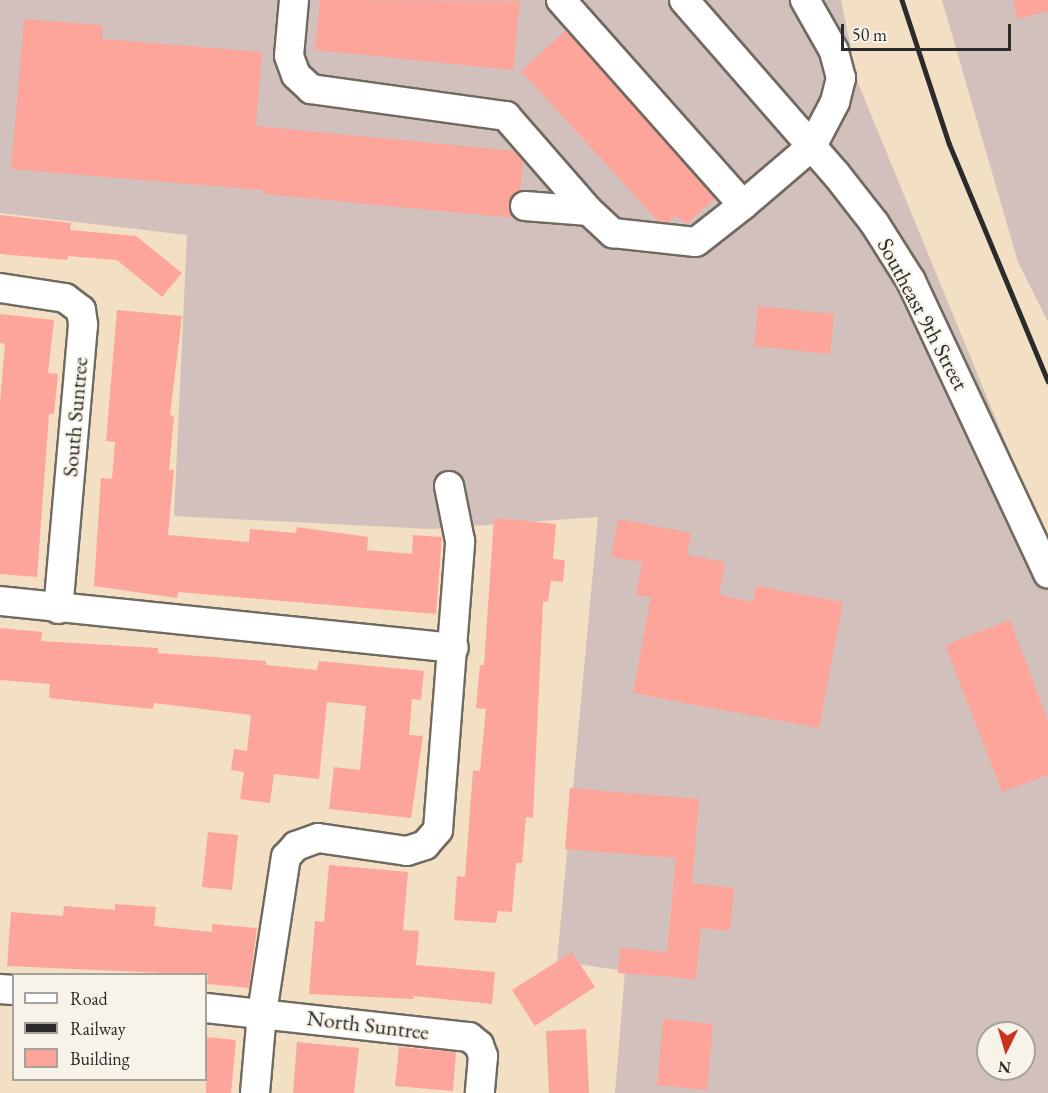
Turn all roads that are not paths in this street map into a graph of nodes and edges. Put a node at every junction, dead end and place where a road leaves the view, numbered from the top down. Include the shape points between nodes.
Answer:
1 (294, 0) edge
2 (561, 0) edge
3 (684, 0) edge
4 (806, 0) edge
5 (812, 146) junction
6 (743, 205) junction
7 (525, 206) dead end
8 (589, 211) junction
9 (0, 288) edge
10 (449, 486) dead end
11 (1048, 573) edge
12 (0, 601) edge
13 (58, 609) junction
14 (454, 648) junction
15 (207, 1008) edge
16 (262, 1013) junction
17 (255, 1093) edge
18 (480, 1093) edge

1 - 8 street via 289,56 296,75 311,89 506,116
2 - 6 street
3 - 5 street, Southeast 9th Street
4 - 5 street via 834,51 840,78 835,102
5 - 6 street
5 - 11 street, Southeast 9th Street via 875,224 911,281
6 - 8 street via 696,242 613,233
7 - 8 street
9 - 13 street, South Suntree via 65,298 81,310 83,325
10 - 14 street via 460,541
12 - 13 street
13 - 14 street
14 - 16 street via 438,830 425,845 407,851 318,838 296,846 286,857
15 - 16 street, North Suntree
16 - 17 street
16 - 18 street, North Suntree via 469,1037 479,1045 483,1056

